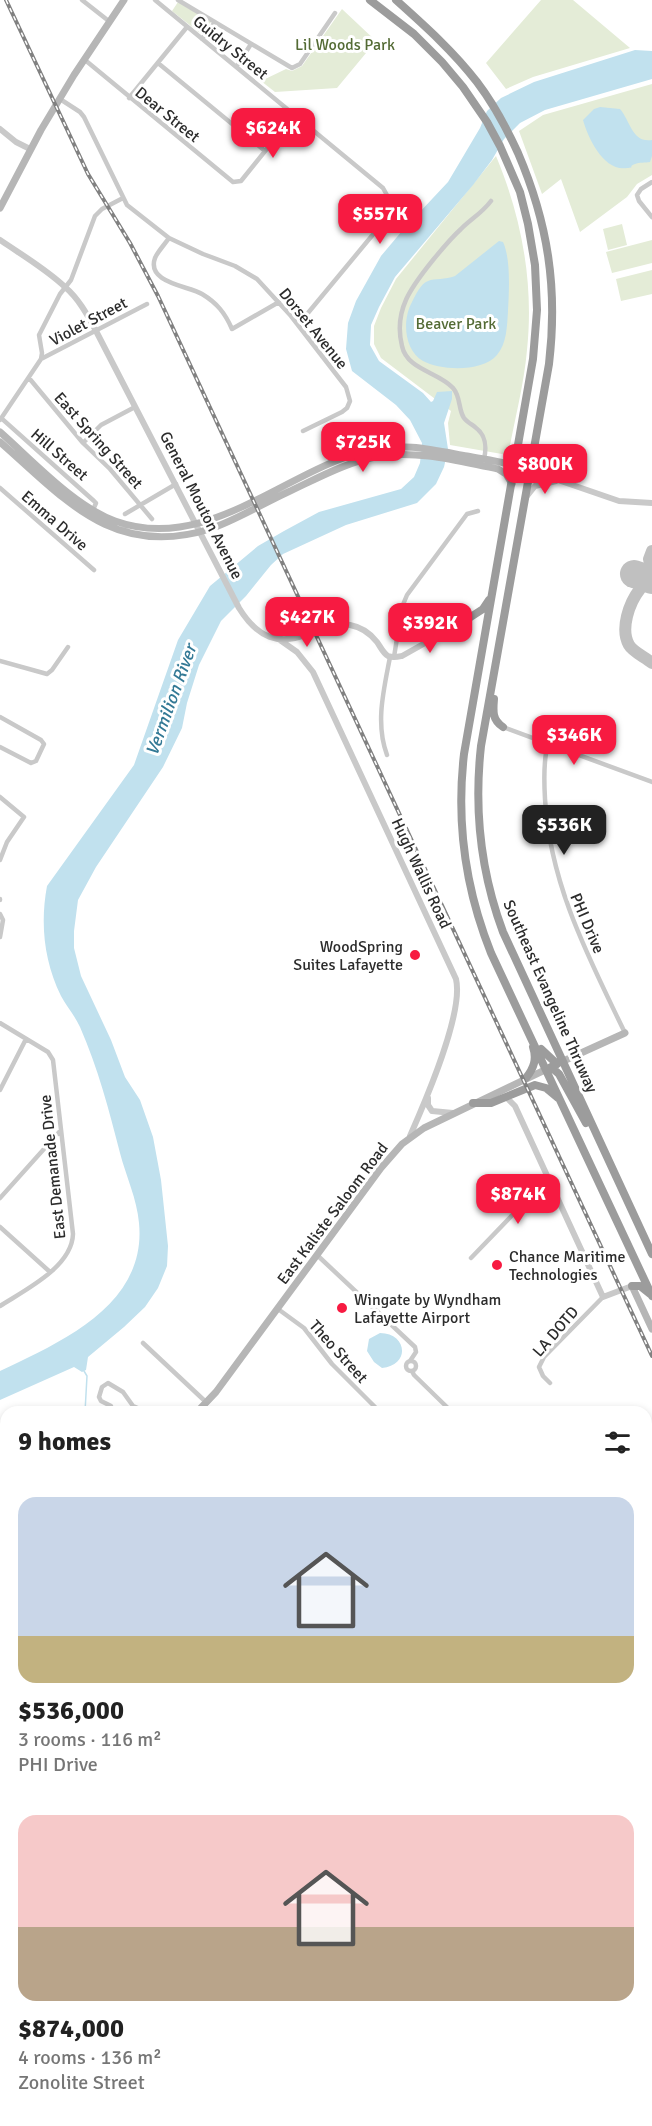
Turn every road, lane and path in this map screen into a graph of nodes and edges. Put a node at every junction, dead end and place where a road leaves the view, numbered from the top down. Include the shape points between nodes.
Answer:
1 (82, 0) edge
2 (124, 0) edge
3 (155, 0) edge
4 (178, 0) edge
5 (370, 0) edge
6 (396, 0) edge
7 (169, 12) junction
8 (335, 13) dead end
9 (110, 22) junction
10 (215, 22) junction
11 (187, 27) junction
12 (202, 39) junction
13 (251, 44) junction
14 (85, 60) junction
15 (158, 63) junction
16 (237, 66) junction
17 (129, 98) junction
18 (60, 99) junction
19 (294, 115) junction
20 (0, 129) edge
21 (30, 148) junction
22 (265, 151) junction
23 (652, 182) edge
24 (123, 198) junction
25 (491, 201) dead end
26 (0, 208) edge
27 (652, 217) edge
28 (169, 238) junction
29 (0, 240) edge
30 (66, 287) junction
31 (279, 302) junction
32 (147, 304) dead end
33 (298, 325) junction
34 (95, 330) junction
35 (41, 360) junction
36 (29, 378) junction
37 (135, 407) junction
38 (1, 419) edge
39 (303, 431) dead end
40 (0, 432) edge
41 (0, 442) edge
42 (83, 443) junction
43 (463, 459) junction
44 (484, 459) junction
45 (515, 465) junction
46 (530, 470) junction
47 (558, 480) junction
48 (176, 484) junction
49 (512, 485) junction
50 (0, 488) edge
51 (524, 499) junction
52 (652, 503) edge
53 (140, 504) junction
54 (478, 512) dead end
55 (91, 514) junction
56 (125, 514) dead end
57 (152, 519) dead end
58 (198, 528) junction
59 (94, 570) dead end
60 (494, 582) junction
61 (466, 620) junction
62 (486, 631) junction
63 (300, 637) junction
64 (279, 639) junction
65 (68, 647) dead end
66 (297, 652) junction
67 (392, 657) junction
68 (0, 661) edge
69 (494, 671) junction
70 (474, 701) junction
71 (488, 707) junction
72 (0, 717) edge
73 (484, 724) junction
74 (503, 727) junction
75 (548, 744) junction
76 (0, 747) edge
77 (387, 755) dead end
78 (652, 782) edge
79 (0, 797) edge
80 (0, 860) edge
81 (0, 914) edge
82 (0, 937) edge
83 (522, 1018) junction
84 (0, 1023) edge
85 (626, 1033) joint
86 (26, 1039) junction
87 (554, 1065) junction
88 (526, 1078) junction
89 (0, 1090) edge
90 (516, 1093) junction
91 (428, 1097) junction
92 (506, 1097) junction
93 (562, 1100) junction
94 (473, 1103) junction
95 (515, 1106) junction
96 (453, 1113) junction
97 (61, 1130) junction
98 (410, 1136) junction
99 (604, 1152) junction
100 (548, 1178) junction
101 (0, 1198) edge
102 (0, 1227) edge
103 (652, 1254) edge
104 (317, 1255) junction
105 (471, 1258) dead end
106 (50, 1272) junction
107 (648, 1278) edge
108 (632, 1286) junction
109 (652, 1296) edge
110 (603, 1297) junction
111 (0, 1306) edge
112 (278, 1309) junction
113 (652, 1329) edge
114 (143, 1343) dead end
115 (550, 1383) dead end
116 (207, 1403) junction
117 (111, 1406) edge
118 (133, 1406) edge
119 (204, 1406) edge
120 (374, 1406) edge
121 (446, 1406) edge

1 - 9 street
2 - 9 main road
3 - 7 street, Guidry Street
4 - 7 street
4 - 10 street
5 - 45 highway via 425,44 463,87 494,134 520,192 535,265 537,310
6 - 46 highway, Southeast Evangeline Thruway via 478,84 510,135 542,217 553,300 549,364
7 - 11 street, Guidry Street
8 - 13 street via 300,64 292,68
9 - 14 main road
10 - 12 street
10 - 13 street
11 - 12 street, Guidry Street
11 - 15 street
12 - 16 street, Guidry Street
13 - 16 street
14 - 17 street, Dear Street
14 - 18 main road
15 - 17 street
15 - 22 street
16 - 19 street, Guidry Street
17 - 22 street, Dear Street via 233,182 237,183
18 - 21 main road
18 - 24 street, Dorset Avenue via 84,117
19 - 22 street
19 - 33 street, Guidry Street via 383,188 388,197 380,226
20 - 21 street
21 - 26 main road
23 - 27 street via 637,195
24 - 28 street, Dorset Avenue
24 - 30 street via 95,216
25 - 44 street via 413,284 403,304 401,322 405,355 418,367 445,380 456,392 462,415 482,433
28 - 31 street, Dorset Avenue via 243,270
28 - 31 street via 155,259 160,276 213,301 232,329
29 - 30 street, General Mouton Avenue
30 - 34 street, General Mouton Avenue
30 - 35 street via 39,335
31 - 33 street, Dorset Avenue
32 - 34 street, Violet Street
33 - 39 street, Dorset Avenue via 350,397 345,410
34 - 35 street, Violet Street
34 - 37 street, General Mouton Avenue
35 - 36 street
36 - 38 street
36 - 42 street, East Spring Street
37 - 42 street via 101,425
37 - 48 street, General Mouton Avenue
38 - 55 street, Hill Street via 96,503
40 - 55 main road
41 - 55 main road via 74,507
42 - 53 street, East Spring Street
43 - 44 main road
43 - 49 main road via 502,471
43 - 58 main road via 420,447 368,450
44 - 45 main road
45 - 46 main road
45 - 49 highway
46 - 47 street
46 - 51 highway, Southeast Evangeline Thruway
47 - 51 street via 536,486
47 - 52 street via 619,501
48 - 53 street
48 - 58 street, General Mouton Avenue
49 - 60 highway
50 - 59 street, Emma Drive
51 - 69 highway, Southeast Evangeline Thruway
53 - 56 street
53 - 57 street, East Spring Street
54 - 67 street via 467,514 407,595
55 - 58 main road via 141,527
58 - 64 street, General Mouton Avenue via 239,608 254,628
60 - 61 highway via 486,605
60 - 62 highway
61 - 62 highway via 478,618 484,622
61 - 67 street via 409,652
62 - 70 highway
63 - 64 street
63 - 66 street
63 - 67 street via 331,625 351,625 371,636
64 - 66 street, Hugh Wallis Road
65 - 68 street via 47,674
66 - 91 street, Hugh Wallis Road via 313,672 456,980 456,1008
67 - 77 street via 381,716
69 - 71 highway, Southeast Evangeline Thruway
69 - 74 highway via 494,715
70 - 71 highway via 481,711
70 - 73 highway via 474,719
70 - 83 highway via 461,783 465,864 480,926
71 - 73 highway, Southeast Evangeline Thruway
72 - 76 street via 44,744 31,764
73 - 74 highway
73 - 87 highway, Southeast Evangeline Thruway via 477,794 485,870 494,907
74 - 75 street
75 - 78 street
75 - 85 street, PHI Drive via 545,795 555,867 576,930
79 - 80 street via 24,817 6,842
81 - 82 street
83 - 87 highway via 533,1040
83 - 88 highway via 535,1052 533,1070
84 - 86 street, East Demanade Drive
85 - 87 main road, East Kaliste Saloom Road
86 - 89 street
86 - 97 street, East Demanade Drive via 48,1052 53,1060
87 - 88 main road, East Kaliste Saloom Road
87 - 93 highway
87 - 99 highway, Southeast Evangeline Thruway
87 - 99 highway
88 - 94 main road, East Kaliste Saloom Road
90 - 92 highway
90 - 93 highway via 540,1085
90 - 95 street
91 - 96 street via 432,1111
91 - 98 street, Hugh Wallis Road
92 - 94 highway
92 - 95 street
93 - 107 highway
94 - 96 main road, East Kaliste Saloom Road
95 - 100 street
96 - 98 main road, East Kaliste Saloom Road
97 - 101 street
97 - 106 street, East Demanade Drive via 73,1243
98 - 104 main road, East Kaliste Saloom Road via 393,1152
99 - 103 highway, Southeast Evangeline Thruway
100 - 105 street
100 - 110 street
102 - 106 street
104 - 112 main road, East Kaliste Saloom Road
104 - 121 street via 415,1347 410,1361 415,1364 414,1375
106 - 111 street, East Demanade Drive
107 - 108 highway
107 - 109 highway
108 - 109 highway via 640,1286
108 - 110 street
108 - 113 main road
110 - 115 street, LA DOTD via 544,1358 539,1367
112 - 116 main road, East Kaliste Saloom Road
112 - 120 street, Theo Street via 304,1328 332,1364
114 - 116 street
116 - 119 main road, East Kaliste Saloom Road
117 - 118 street via 99,1397 108,1383 123,1392

